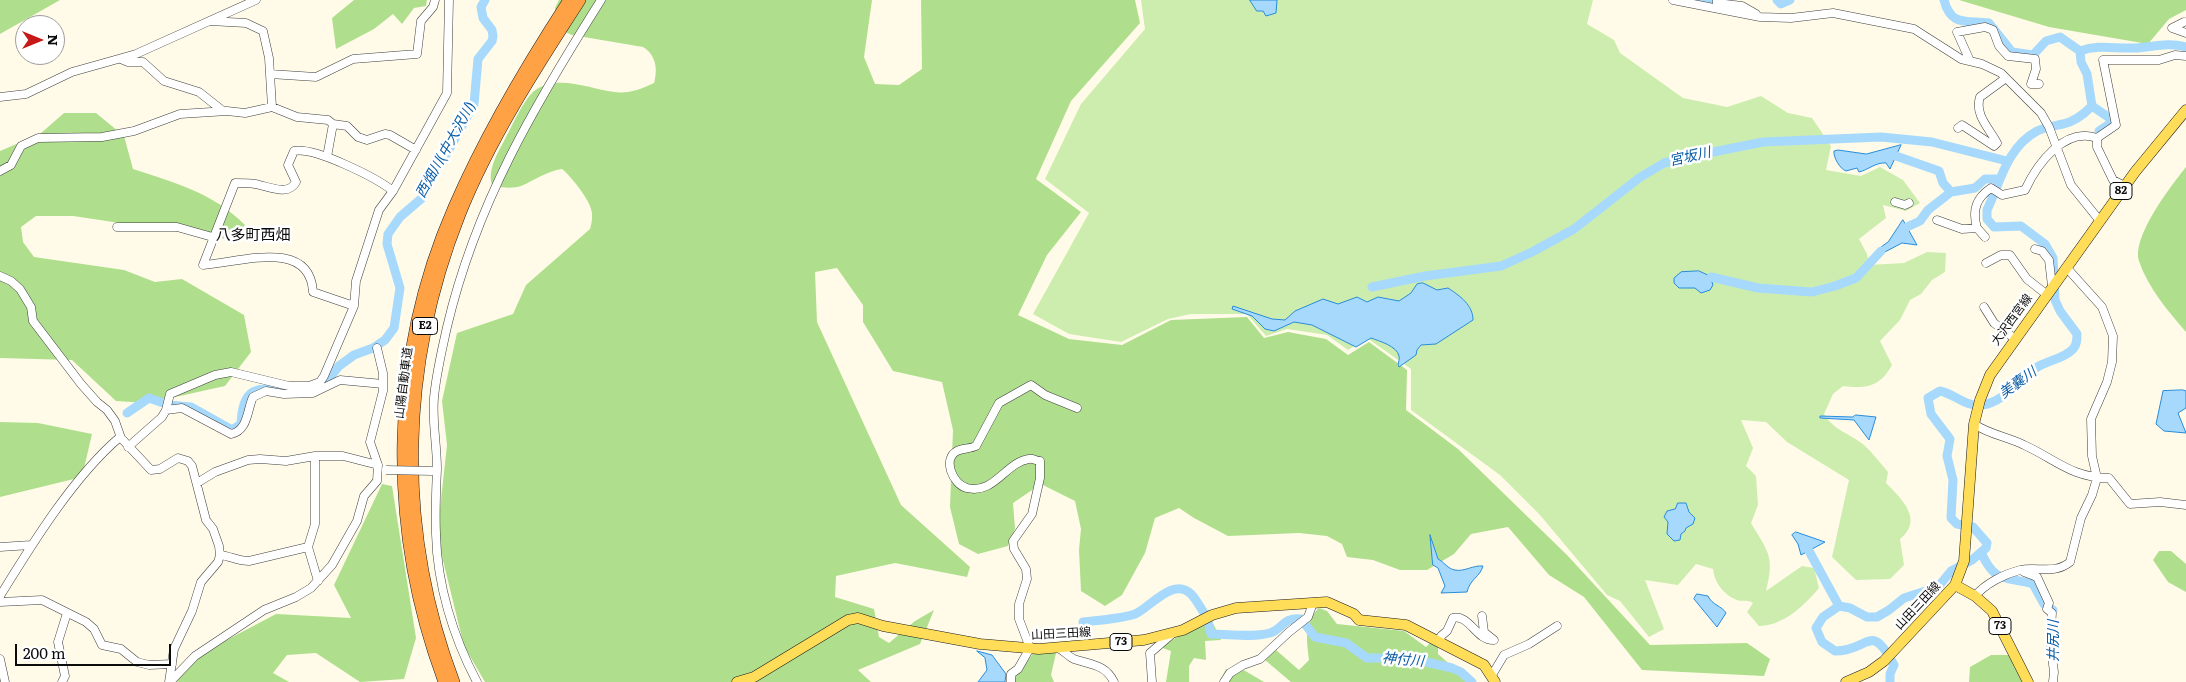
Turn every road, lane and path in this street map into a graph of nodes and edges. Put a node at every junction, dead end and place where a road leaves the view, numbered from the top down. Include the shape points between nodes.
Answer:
1 (256, 0) edge
2 (435, 0) edge
3 (449, 0) edge
4 (569, 0) edge
5 (580, 0) edge
6 (600, 0) edge
7 (1673, 0) edge
8 (1717, 0) edge
9 (1760, 16) junction
10 (210, 21) junction
11 (2184, 22) dead end
12 (2186, 33) edge
13 (2186, 56) edge
14 (121, 59) junction
15 (1970, 61) junction
16 (270, 74) junction
17 (2006, 78) junction
18 (2039, 84) dead end
19 (0, 97) edge
20 (272, 107) junction
21 (2186, 110) edge
22 (223, 111) junction
23 (333, 124) junction
24 (1958, 128) dead end
25 (2097, 138) junction
26 (2057, 146) junction
27 (416, 150) junction
28 (327, 157) junction
29 (0, 171) edge
30 (2125, 186) junction
31 (393, 190) junction
32 (1896, 202) dead end
33 (1909, 203) dead end
34 (1937, 220) dead end
35 (2100, 221) junction
36 (117, 227) dead end
37 (1978, 228) junction
38 (1985, 237) dead end
39 (216, 238) junction
40 (2035, 248) dead end
41 (1986, 263) dead end
42 (2063, 271) junction
43 (0, 276) edge
44 (2049, 290) junction
45 (354, 306) junction
46 (1984, 307) dead end
47 (2014, 338) junction
48 (377, 348) dead end
49 (383, 384) junction
50 (1077, 408) dead end
51 (166, 410) junction
52 (1974, 424) junction
53 (123, 441) junction
54 (315, 456) junction
55 (380, 469) junction
56 (434, 471) junction
57 (2097, 478) junction
58 (197, 483) junction
59 (2186, 505) edge
60 (31, 545) junction
61 (0, 547) edge
62 (308, 547) junction
63 (220, 555) junction
64 (2020, 570) junction
65 (318, 581) junction
66 (1955, 585) junction
67 (0, 596) edge
68 (1975, 596) junction
69 (0, 602) edge
70 (1313, 603) junction
71 (67, 613) junction
72 (1482, 616) dead end
73 (1557, 626) dead end
74 (1174, 632) junction
75 (1440, 641) junction
76 (1030, 648) junction
77 (1058, 648) junction
78 (0, 659) edge
79 (172, 664) junction
80 (1493, 678) edge
81 (5, 682) edge
82 (62, 682) edge
83 (170, 682) edge
84 (444, 682) edge
85 (454, 682) edge
86 (477, 682) edge
87 (737, 682) edge
88 (1011, 682) edge
89 (1114, 682) edge
90 (1152, 682) edge
91 (1224, 682) edge
92 (1846, 682) edge
93 (2028, 682) edge
94 (2052, 682) edge

1 - 10 street
2 - 16 street via 421,21 417,54 353,59 316,78
3 - 27 street via 447,93
4 - 84 highway, 山陽自動車道 / E2 via 520,79 469,173 438,249 415,332 403,431 404,502 419,599
5 - 85 highway, 山陽自動車道 / E2 via 496,140 461,212 433,292 425,326 414,393 413,502 428,597
6 - 56 street via 521,132 465,258 436,385
7 - 9 street
8 - 9 street via 1718,3 1742,6
9 - 15 street via 1849,15 1919,31 1953,54
10 - 14 street
10 - 16 street via 246,23 263,31
11 - 12 street via 2172,28
13 - 25 street via 2175,55 2159,60 2103,60 2116,125
14 - 19 street via 72,72 26,94
14 - 22 street via 143,62 164,81 199,92
15 - 17 street
15 - 18 street via 1957,32 1984,27 1993,30 1999,46 2008,56 2035,60 2031,84
16 - 20 street
17 - 24 street via 1978,102 1978,111 1997,143 1994,146 1962,124
17 - 26 street via 2041,113
20 - 22 street via 245,113
20 - 23 street via 297,117 328,120
21 - 30 main road, 大沢西宮線 / 82
22 - 29 street via 180,114 134,131 102,137 38,138 21,146 11,165
23 - 27 street via 351,127 358,136 367,140 390,135
23 - 28 street
25 - 26 street via 2087,134 2076,136
25 - 30 street via 2097,147 2113,180
26 - 35 street via 2071,185
26 - 37 street via 2025,190 2002,195 1991,188 1986,191 1973,214
27 - 31 street
28 - 31 street
28 - 39 street via 307,150 294,151 288,165 296,182 289,189 236,183
30 - 35 main road, 大沢西宮線 / 82
31 - 45 street via 378,210 371,229 356,281
32 - 33 street
34 - 37 street via 1962,229
35 - 42 main road, 大沢西宮線 / 82
36 - 39 street via 177,227
37 - 38 street
39 - 45 street via 203,265 279,256 293,259 308,272 313,292
40 - 44 street via 2042,250 2048,260
41 - 44 street via 2001,255 2010,255 2027,280
42 - 44 main road, 大沢西宮線 / 82
42 - 57 street via 2102,307 2113,336 2111,368 2091,419 2092,456
43 - 53 street via 20,289 31,307 33,321 86,390 107,410
44 - 47 main road, 大沢西宮線 / 82
45 - 51 street via 324,376 315,384 289,386 231,372 215,375 170,394
46 - 47 street via 1994,323
47 - 52 main road, 大沢西宮線 / 82 via 1990,375
48 - 49 street
49 - 51 street via 340,380 313,393 266,391 253,397 243,428 231,434 182,408
49 - 55 street via 370,442
50 - 76 street via 1031,385 999,403 976,446 958,451 951,460 954,479 967,488 990,484 1030,458 1040,461 1032,514 1013,541 1026,569 1027,579 1019,604 1020,619
51 - 53 street via 162,417
52 - 57 street via 2024,445 2082,476
52 - 66 main road, 大沢西宮線 / 82 via 1963,566
53 - 58 street via 151,470 160,469 174,459 188,461
53 - 60 street via 99,454
54 - 55 street via 343,456
54 - 58 street via 286,461 248,460 215,472
54 - 62 street via 315,524
55 - 56 street, bridge
55 - 65 street via 377,481 364,496 357,521 332,565
56 - 86 street via 441,580 458,638
57 - 59 street via 2109,478 2130,504 2160,502
57 - 64 street via 2081,518 2070,562 2055,570
58 - 63 street via 206,520 213,529
60 - 61 street
60 - 67 street
62 - 63 street via 248,561
62 - 65 street
63 - 79 street via 218,562 200,582 192,611 174,649
64 - 68 street via 1996,580
64 - 94 street via 2037,577 2049,603 2047,609 2052,613
65 - 83 street via 296,597 264,610 195,656
66 - 68 main road, 山田三田線 / 73
66 - 92 main road, 山田三田線 via 1884,661
68 - 93 main road, 山田三田線 / 73 via 1992,611
69 - 71 street via 35,599
70 - 74 main road, 山田三田線 / 73 via 1236,608
70 - 75 main road, 山田三田線 / 73 via 1334,603 1359,620 1398,622
70 - 91 street via 1308,617 1260,659 1230,673
71 - 79 street via 94,629 102,645 121,649 136,662
71 - 82 street via 58,642 65,676
72 - 75 street via 1484,632 1494,640 1483,637 1458,617 1453,618
73 - 80 street via 1504,655
74 - 77 main road, 山田三田線 / 73 via 1144,640
74 - 90 street via 1150,653
75 - 80 main road, 山田三田線 / 73 via 1484,665
76 - 77 main road, 山田三田線 / 73
76 - 87 main road, 山田三田線 / 73 via 980,644 883,626 858,618 836,625 754,677
76 - 88 street via 1011,674
77 - 89 street via 1074,659 1099,665
78 - 81 street
79 - 83 street

